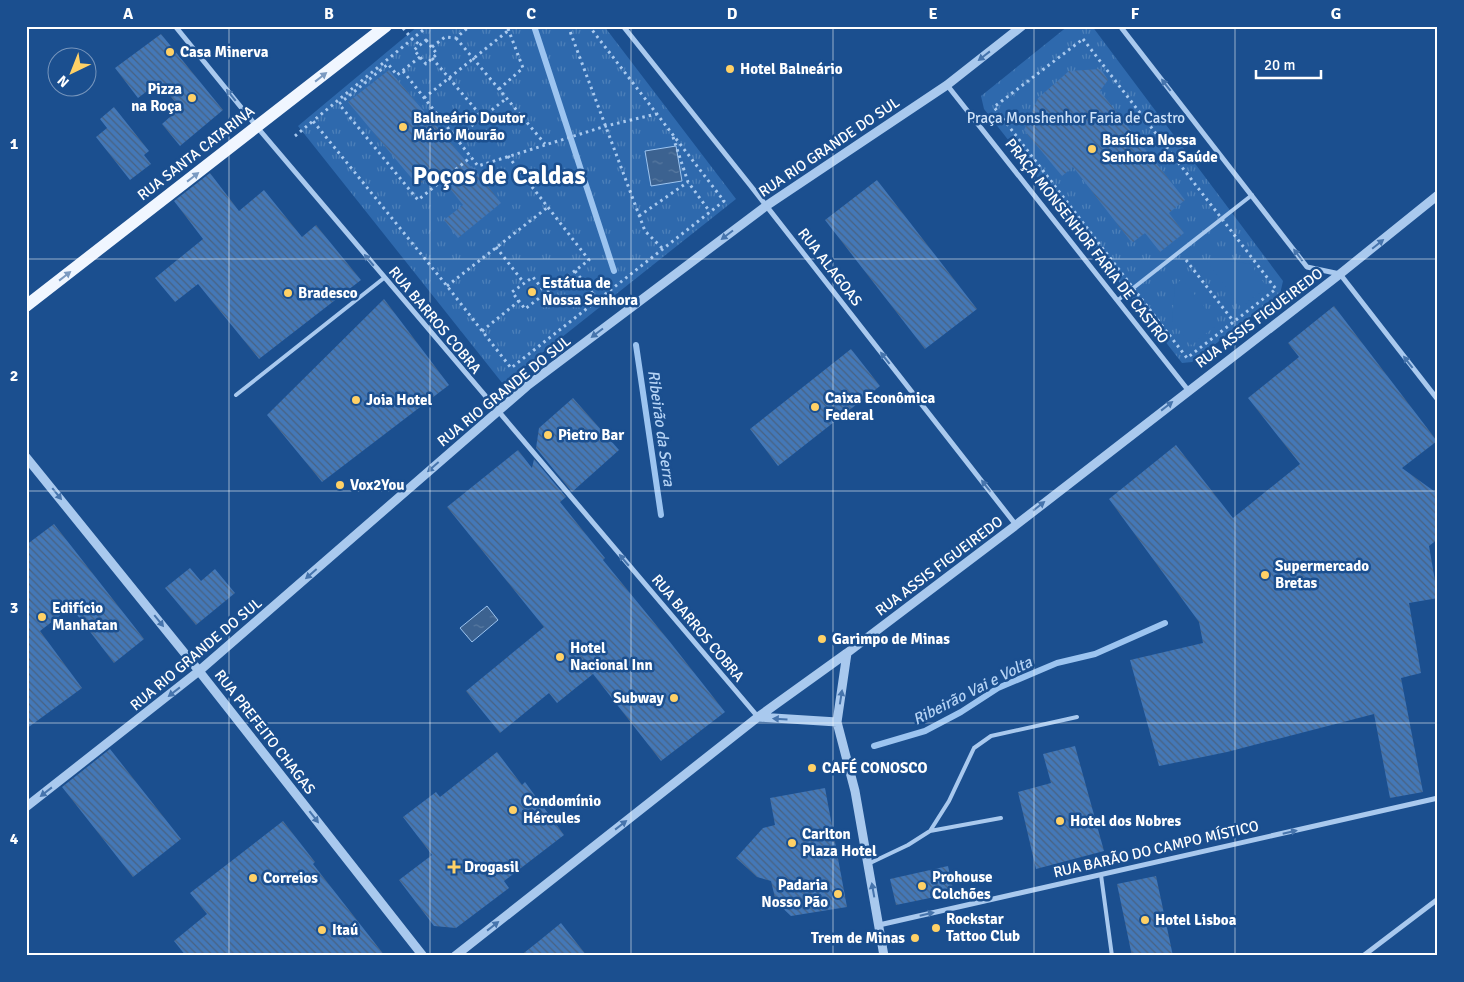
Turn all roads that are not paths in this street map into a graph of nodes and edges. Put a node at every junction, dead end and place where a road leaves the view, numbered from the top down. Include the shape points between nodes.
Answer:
1 (175, 26) edge
2 (386, 26) edge
3 (623, 26) edge
4 (1022, 26) edge
5 (1120, 26) edge
6 (947, 85) junction
7 (256, 127) junction
8 (1252, 195) junction
9 (1438, 196) edge
10 (766, 206) junction
11 (1340, 274) junction
12 (384, 278) junction
13 (1118, 300) junction
14 (26, 306) edge
15 (1188, 390) junction
16 (236, 394) dead end
17 (1438, 400) edge
18 (497, 412) junction
19 (26, 456) edge
20 (1016, 525) junction
21 (847, 653) junction
22 (200, 671) junction
23 (1077, 717) dead end
24 (758, 718) junction
25 (837, 722) junction
26 (1438, 798) edge
27 (26, 807) edge
28 (1001, 818) dead end
29 (930, 831) junction
30 (868, 864) junction
31 (1101, 875) junction
32 (1438, 899) edge
33 (879, 925) junction
34 (423, 956) edge
35 (455, 956) edge
36 (884, 956) edge
37 (1112, 956) edge
38 (1363, 956) edge

7 -> 1 street, RUA BARROS COBRA
7 -> 2 main road, RUA SANTA CATARINA
3 - 10 street, RUA ALAGOAS
4 -> 6 street, RUA RIO GRANDE DO SUL
8 -> 5 street
6 - 10 street, RUA RIO GRANDE DO SUL
6 - 13 street, PRAÇA MONSENHOR FARIA DE CASTRO
12 -> 7 street, RUA BARROS COBRA
14 -> 7 main road, RUA SANTA CATARINA
11 -> 8 street via 1307,267
8 - 13 lane
11 -> 9 street, RUA ASSIS FIGUEIREDO
10 -> 18 street, RUA RIO GRANDE DO SUL
20 -> 10 street, RUA ALAGOAS
11 - 15 street, RUA ASSIS FIGUEIREDO
17 -> 11 street
12 - 16 lane
12 - 18 street, RUA BARROS COBRA
13 - 15 street, PRAÇA MONSENHOR FARIA DE CASTRO
20 -> 15 street, RUA ASSIS FIGUEIREDO
18 -> 22 street, RUA RIO GRANDE DO SUL
24 -> 18 street, RUA BARROS COBRA
19 -> 22 street, RUA PREFEITO CHAGAS
20 - 21 street, RUA ASSIS FIGUEIREDO
21 - 24 street, RUA ASSIS FIGUEIREDO
25 -> 21 street
22 -> 27 street, RUA RIO GRANDE DO SUL
22 -> 34 street, RUA PREFEITO CHAGAS
23 - 29 lane via 991,736 974,748 949,801
25 -> 24 street
35 -> 24 street, RUA ASSIS FIGUEIREDO
25 - 30 street via 855,791
31 -> 26 street, RUA BARÃO DO CAMPO MÍSTICO
28 - 29 lane
29 - 30 lane
33 -> 30 street
33 -> 31 street, RUA BARÃO DO CAMPO MÍSTICO
31 - 37 lane
32 - 38 street
33 - 36 street

